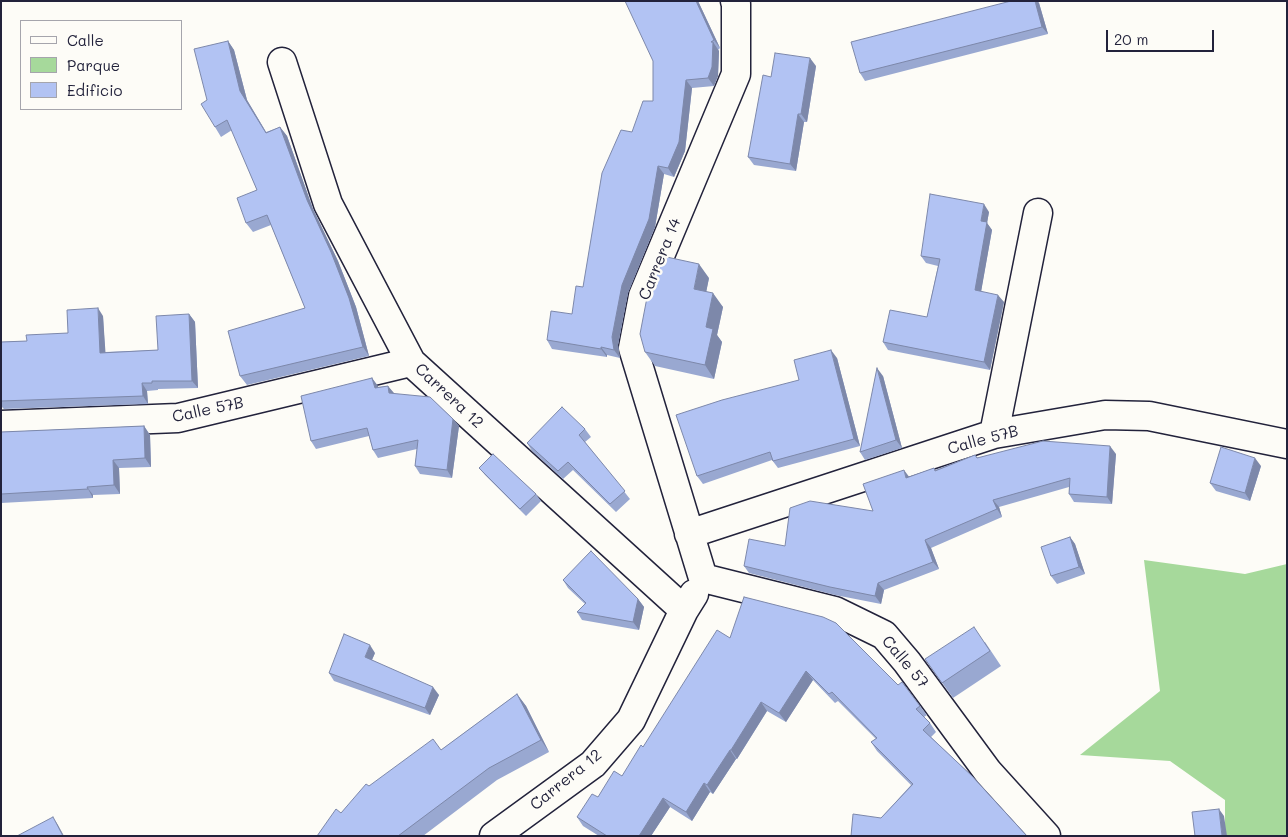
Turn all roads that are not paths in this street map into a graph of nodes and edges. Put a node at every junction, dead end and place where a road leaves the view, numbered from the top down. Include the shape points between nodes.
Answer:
1 (735, 1) edge
2 (282, 62) dead end
3 (1038, 213) dead end
4 (411, 362) junction
5 (1, 425) edge
6 (994, 434) junction
7 (1287, 444) edge
8 (689, 534) junction
9 (704, 578) junction
10 (684, 610) junction
11 (494, 836) edge
12 (1046, 836) edge

1 - 8 street, Carrera 14 via 736,74 643,296 633,348
2 - 4 street, Carrera 12 via 328,204
3 - 6 street
4 - 5 street, Calle 57B via 178,418
4 - 10 street, Carrera 12
6 - 7 street, Calle 57B via 1105,415 1149,416
6 - 8 street, Calle 57B
8 - 9 street, Carrera 14
9 - 10 street, Carrera 12
9 - 12 street, Calle 57 via 834,611 884,635 988,772
10 - 11 street, Carrera 12 via 631,720 593,764

